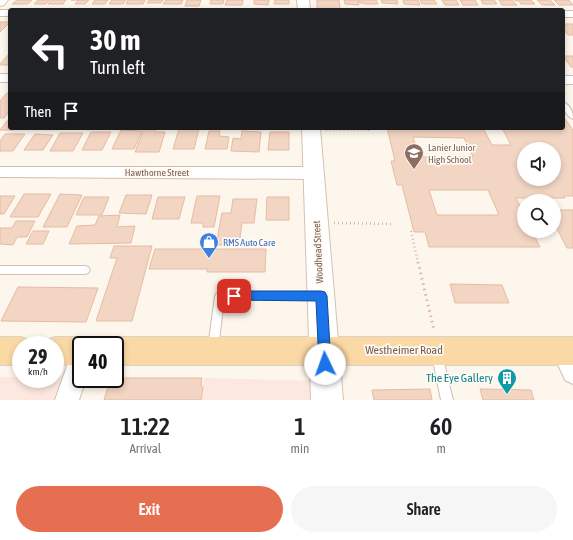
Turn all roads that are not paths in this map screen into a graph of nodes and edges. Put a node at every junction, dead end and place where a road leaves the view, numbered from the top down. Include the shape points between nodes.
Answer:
1 (565, 107) edge
2 (573, 117) edge
3 (311, 130) edge
4 (0, 172) edge
5 (314, 173) junction
6 (0, 270) edge
7 (86, 270) dead end
8 (321, 296) junction
9 (213, 350) junction
10 (324, 350) junction
11 (437, 350) junction
12 (0, 351) edge
13 (12, 351) edge
14 (124, 351) edge
15 (570, 358) edge
16 (72, 383) edge
17 (66, 400) edge
18 (327, 400) edge
19 (447, 400) edge

1 - 2 lane
3 - 5 street, Woodhead Street
4 - 5 street, Hawthorne Street
5 - 8 street, Woodhead Street
6 - 7 lane
8 - 9 lane via 220,296
8 - 10 street, Woodhead Street
9 - 10 main road, Westheimer Road
9 - 14 main road, Westheimer Road
10 - 11 main road, Westheimer Road
10 - 18 street, Woodhead Street
11 - 15 main road, Westheimer Road
11 - 19 lane
12 - 13 main road
16 - 17 street

